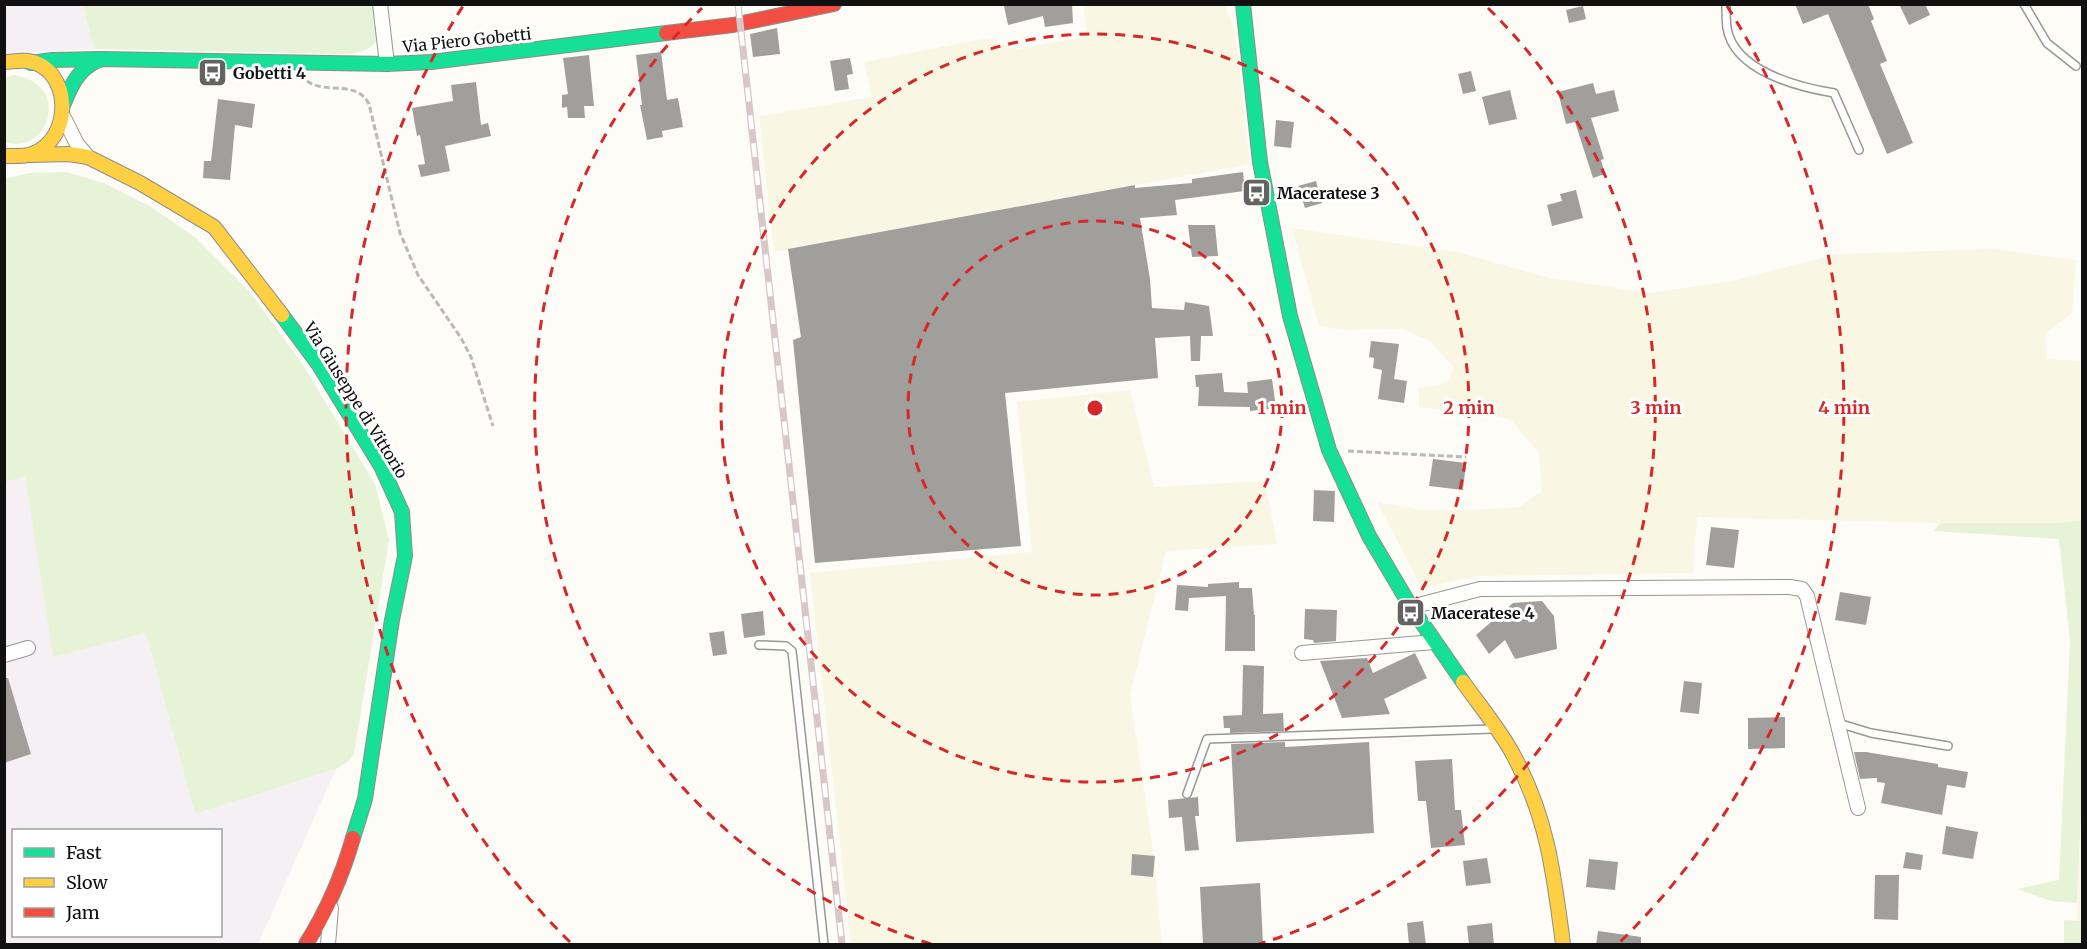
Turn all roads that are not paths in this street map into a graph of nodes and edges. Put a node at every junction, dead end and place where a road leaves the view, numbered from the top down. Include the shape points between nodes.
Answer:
1 (380, 4) edge
2 (834, 4) edge
3 (1726, 4) edge
4 (2024, 4) edge
5 (1242, 7) edge
6 (100, 59) junction
7 (4, 62) edge
8 (31, 63) junction
9 (387, 64) junction
10 (2076, 66) dead end
11 (64, 103) junction
12 (64, 118) junction
13 (1859, 150) dead end
14 (31, 155) junction
15 (88, 157) junction
16 (8, 158) edge
17 (1411, 607) junction
18 (1434, 642) junction
19 (759, 645) dead end
20 (28, 648) dead end
21 (1302, 653) dead end
22 (4, 655) edge
23 (1838, 723) junction
24 (1496, 729) junction
25 (1948, 746) dead end
26 (1186, 794) dead end
27 (1858, 808) dead end
28 (333, 895) junction
29 (308, 945) edge
30 (322, 945) edge
31 (328, 945) edge
32 (824, 945) edge
33 (1563, 945) edge

1 - 9 street
2 - 9 street, Via Piero Gobetti via 722,27 474,58
3 - 13 lane via 1727,30 1738,52 1766,73 1802,88 1834,93
4 - 10 lane via 2047,43
5 - 17 street via 1260,162 1290,316 1329,450 1369,536
6 - 8 street, Via Piero Gobetti
6 - 9 street, Via Piero Gobetti
6 - 11 street via 78,74
7 - 8 street, Via Piero Gobetti
8 - 11 street via 50,74
11 - 12 street
12 - 14 street via 53,141
12 - 15 street, Via Giuseppe di Vittorio
14 - 15 street, Via Giuseppe di Vittorio
14 - 16 street, Via Giuseppe di Vittorio
15 - 28 street, Via Giuseppe di Vittorio via 204,219 221,234 319,365 381,466 402,512 405,556 372,766 360,822
17 - 18 street
17 - 23 street via 1480,589 1802,589 1807,596
18 - 21 street
18 - 24 street
19 - 32 lane via 786,646 792,651
20 - 22 street
23 - 25 lane via 1871,733
23 - 27 street
24 - 26 lane via 1207,739
24 - 33 street via 1515,757 1542,821 1552,861
28 - 29 street, Via Giuseppe di Vittorio
28 - 31 street, Via Giuseppe di Vittorio
29 - 30 street, Via Giuseppe di Vittorio

